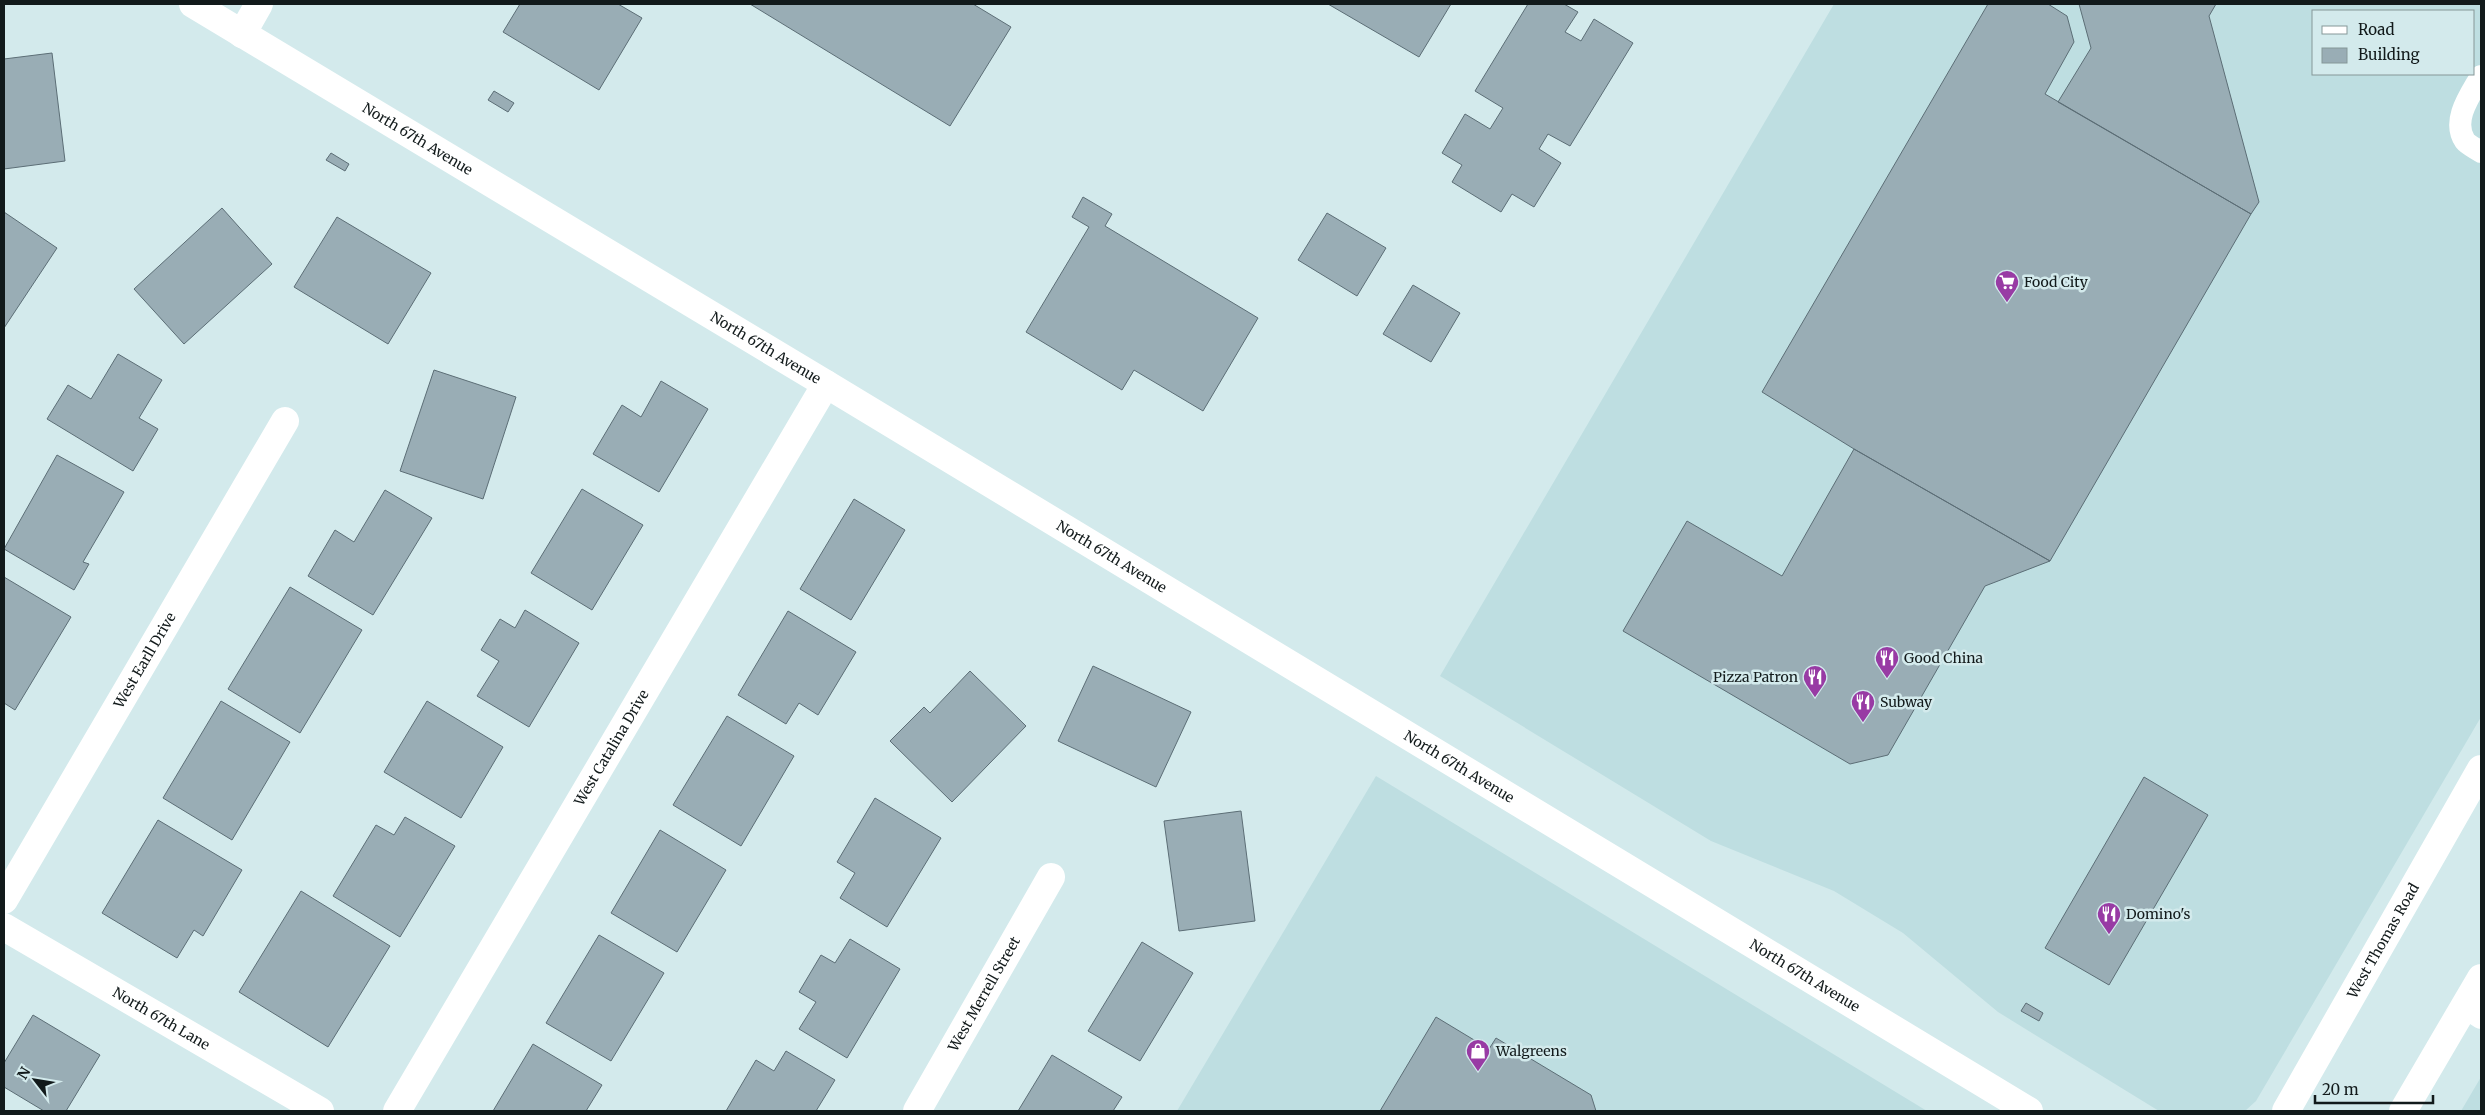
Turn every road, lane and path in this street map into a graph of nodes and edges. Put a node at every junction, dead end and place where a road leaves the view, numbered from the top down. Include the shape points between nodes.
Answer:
1 (193, 4) edge
2 (259, 4) edge
3 (242, 34) junction
4 (2481, 76) edge
5 (2481, 152) edge
6 (826, 384) junction
7 (285, 421) dead end
8 (2481, 769) edge
9 (1051, 877) dead end
10 (4, 900) edge
11 (4, 927) edge
12 (2481, 978) edge
13 (2473, 1012) edge
14 (320, 1111) edge
15 (397, 1111) edge
16 (917, 1111) edge
17 (2029, 1111) edge
18 (2286, 1111) edge
19 (2404, 1111) edge

1 - 3 main road, North 67th Avenue
2 - 3 main road
3 - 6 main road, North 67th Avenue
4 - 5 lane via 2467,99 2459,123 2465,141
6 - 15 main road, West Catalina Drive
6 - 17 main road, North 67th Avenue
7 - 10 main road, West Earll Drive
8 - 18 main road, West Thomas Road
9 - 16 main road, West Merrell Street
11 - 14 main road, North 67th Lane
12 - 13 main road
13 - 19 main road

